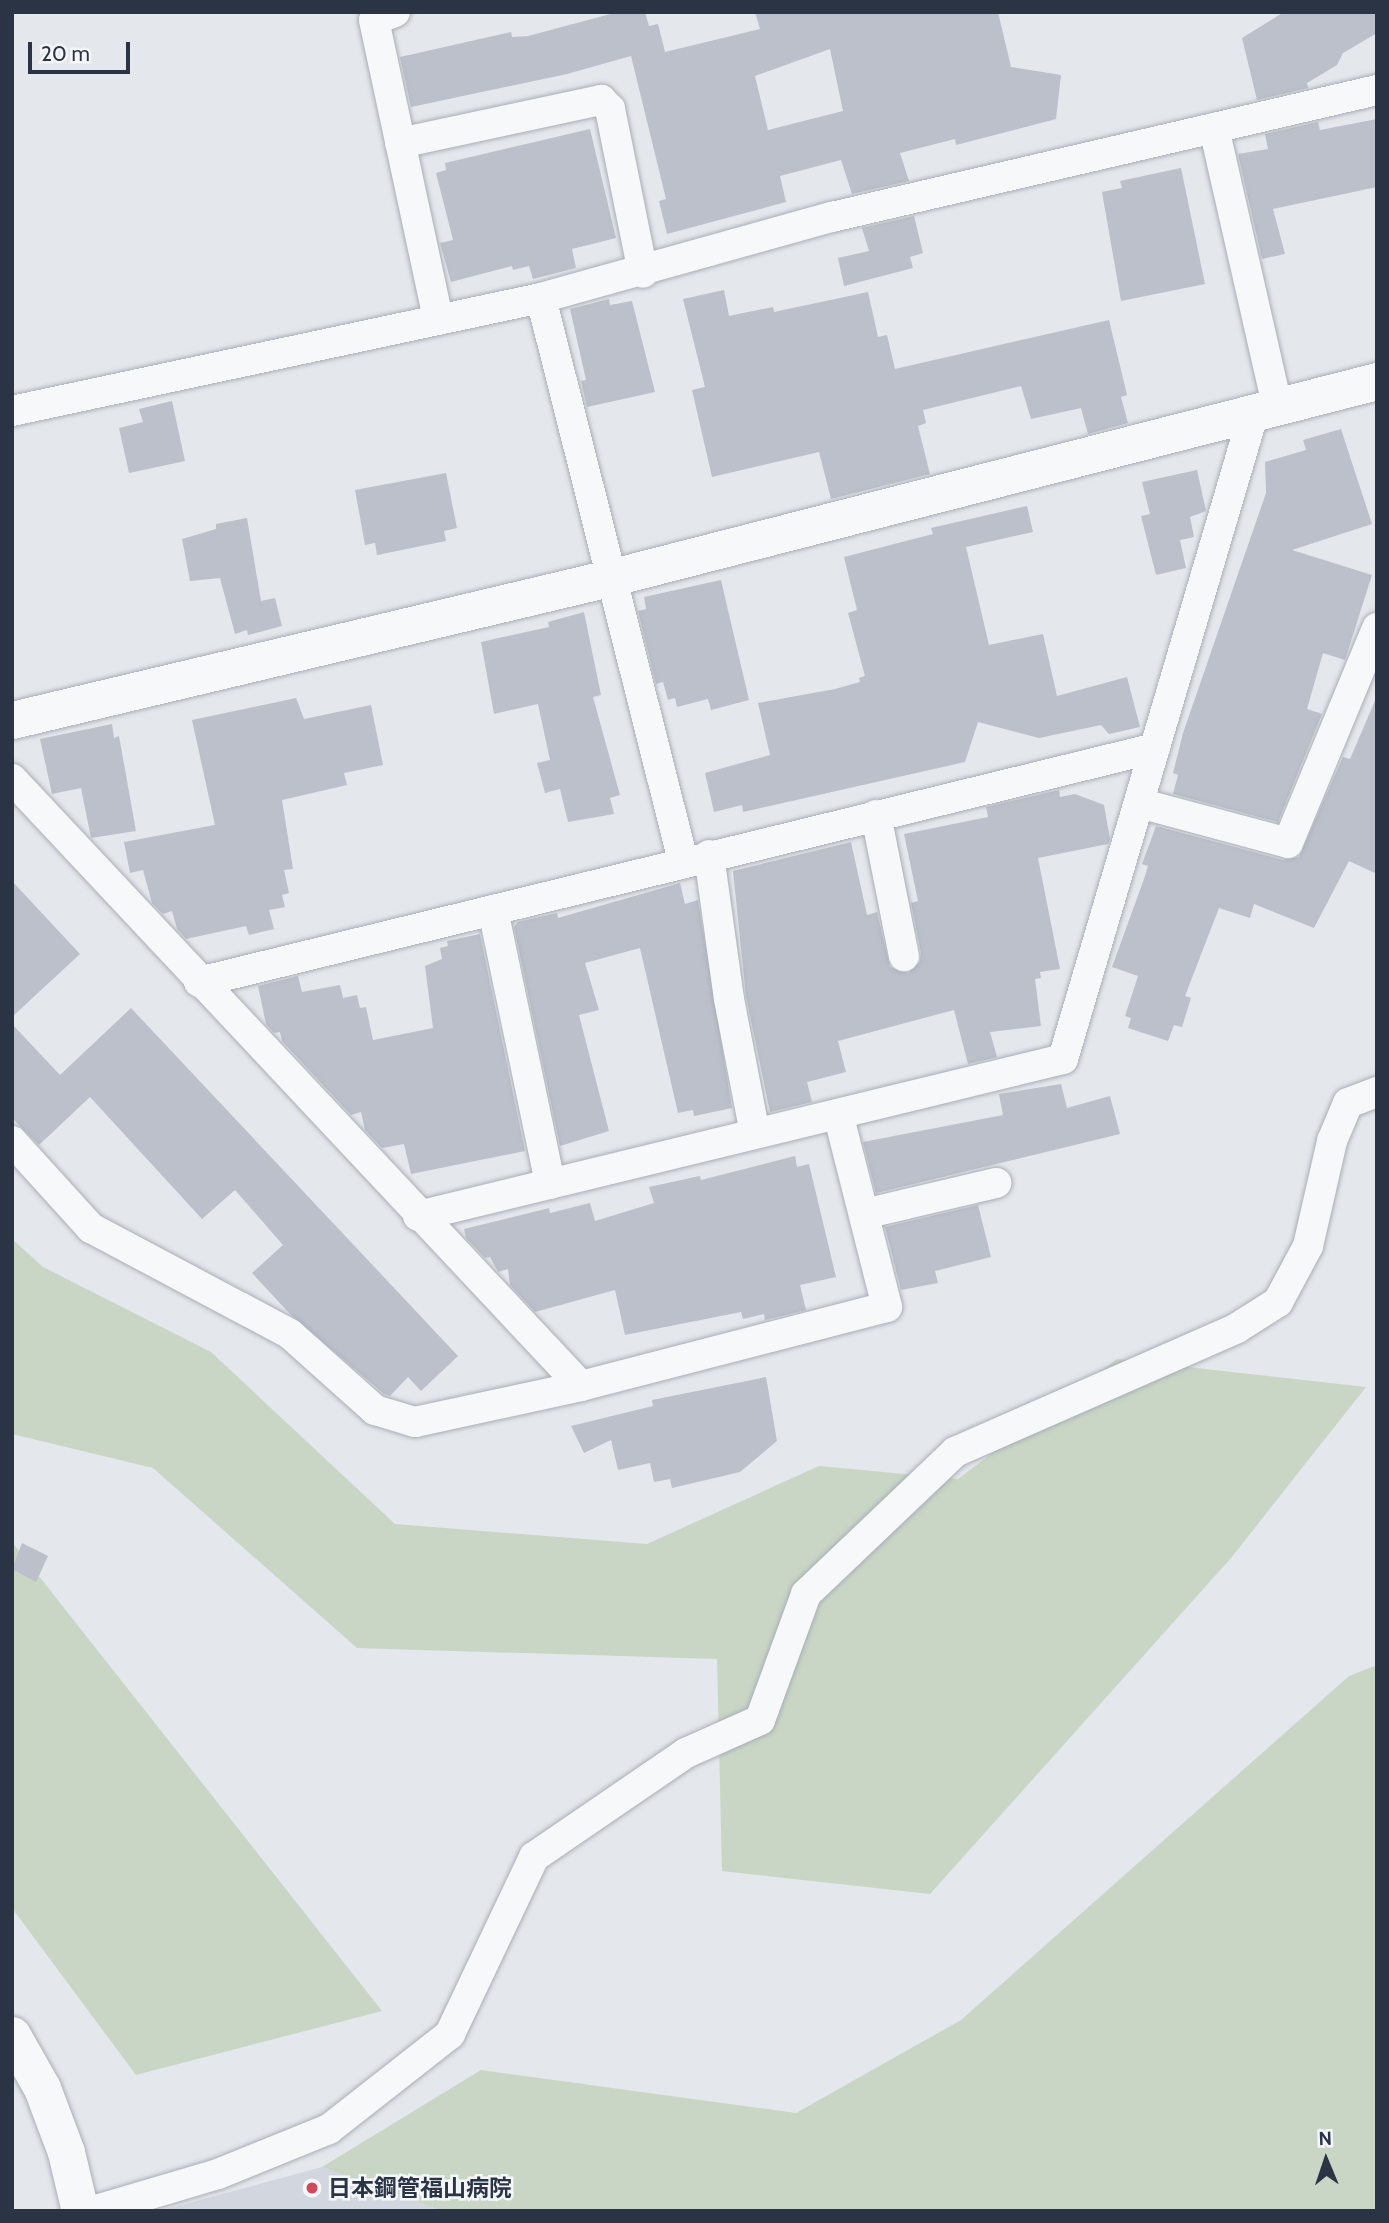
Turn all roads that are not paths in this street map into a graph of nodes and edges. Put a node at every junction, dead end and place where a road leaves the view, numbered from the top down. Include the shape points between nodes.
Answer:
1 (395, 12) edge
2 (1377, 90) edge
3 (1214, 128) junction
4 (400, 143) junction
5 (643, 273) junction
6 (541, 298) junction
7 (438, 318) junction
8 (1377, 381) edge
9 (12, 411) edge
10 (1266, 412) junction
11 (609, 578) junction
12 (1377, 628) edge
13 (12, 720) edge
14 (1155, 748) junction
15 (12, 779) edge
16 (1139, 803) junction
17 (876, 815) junction
18 (696, 858) junction
19 (493, 909) junction
20 (904, 956) dead end
21 (199, 982) junction
22 (1377, 1093) edge
23 (838, 1114) junction
24 (755, 1134) junction
25 (12, 1141) edge
26 (996, 1183) dead end
27 (550, 1184) junction
28 (864, 1214) junction
29 (418, 1216) junction
30 (581, 1386) junction
31 (12, 2035) edge
32 (80, 2211) edge
33 (93, 2211) edge

1 - 4 street via 374,20
2 - 3 street
3 - 5 street via 832,217
3 - 10 street
4 - 5 street via 601,100 610,109
4 - 7 street
5 - 6 street
6 - 7 street
6 - 11 street
7 - 9 street
8 - 10 street
10 - 11 street
10 - 14 street
11 - 13 street
11 - 18 street
12 - 16 street via 1288,843
14 - 16 street
14 - 17 street
15 - 21 street
16 - 23 street via 1063,1059
17 - 18 street
17 - 20 street
18 - 19 street
18 - 24 street
19 - 21 street
19 - 27 street
21 - 29 street
22 - 33 street via 1348,1103 1332,1141 1308,1246 1278,1302 1237,1328 955,1452 806,1594 760,1720 686,1754 534,1857 450,2034 329,2129 218,2174
23 - 24 street
23 - 28 street
24 - 27 street
25 - 30 street via 91,1228 290,1334 374,1410 415,1422
26 - 28 street
27 - 29 street
28 - 30 street via 887,1307
29 - 30 street
31 - 32 street via 42,2088 66,2152

